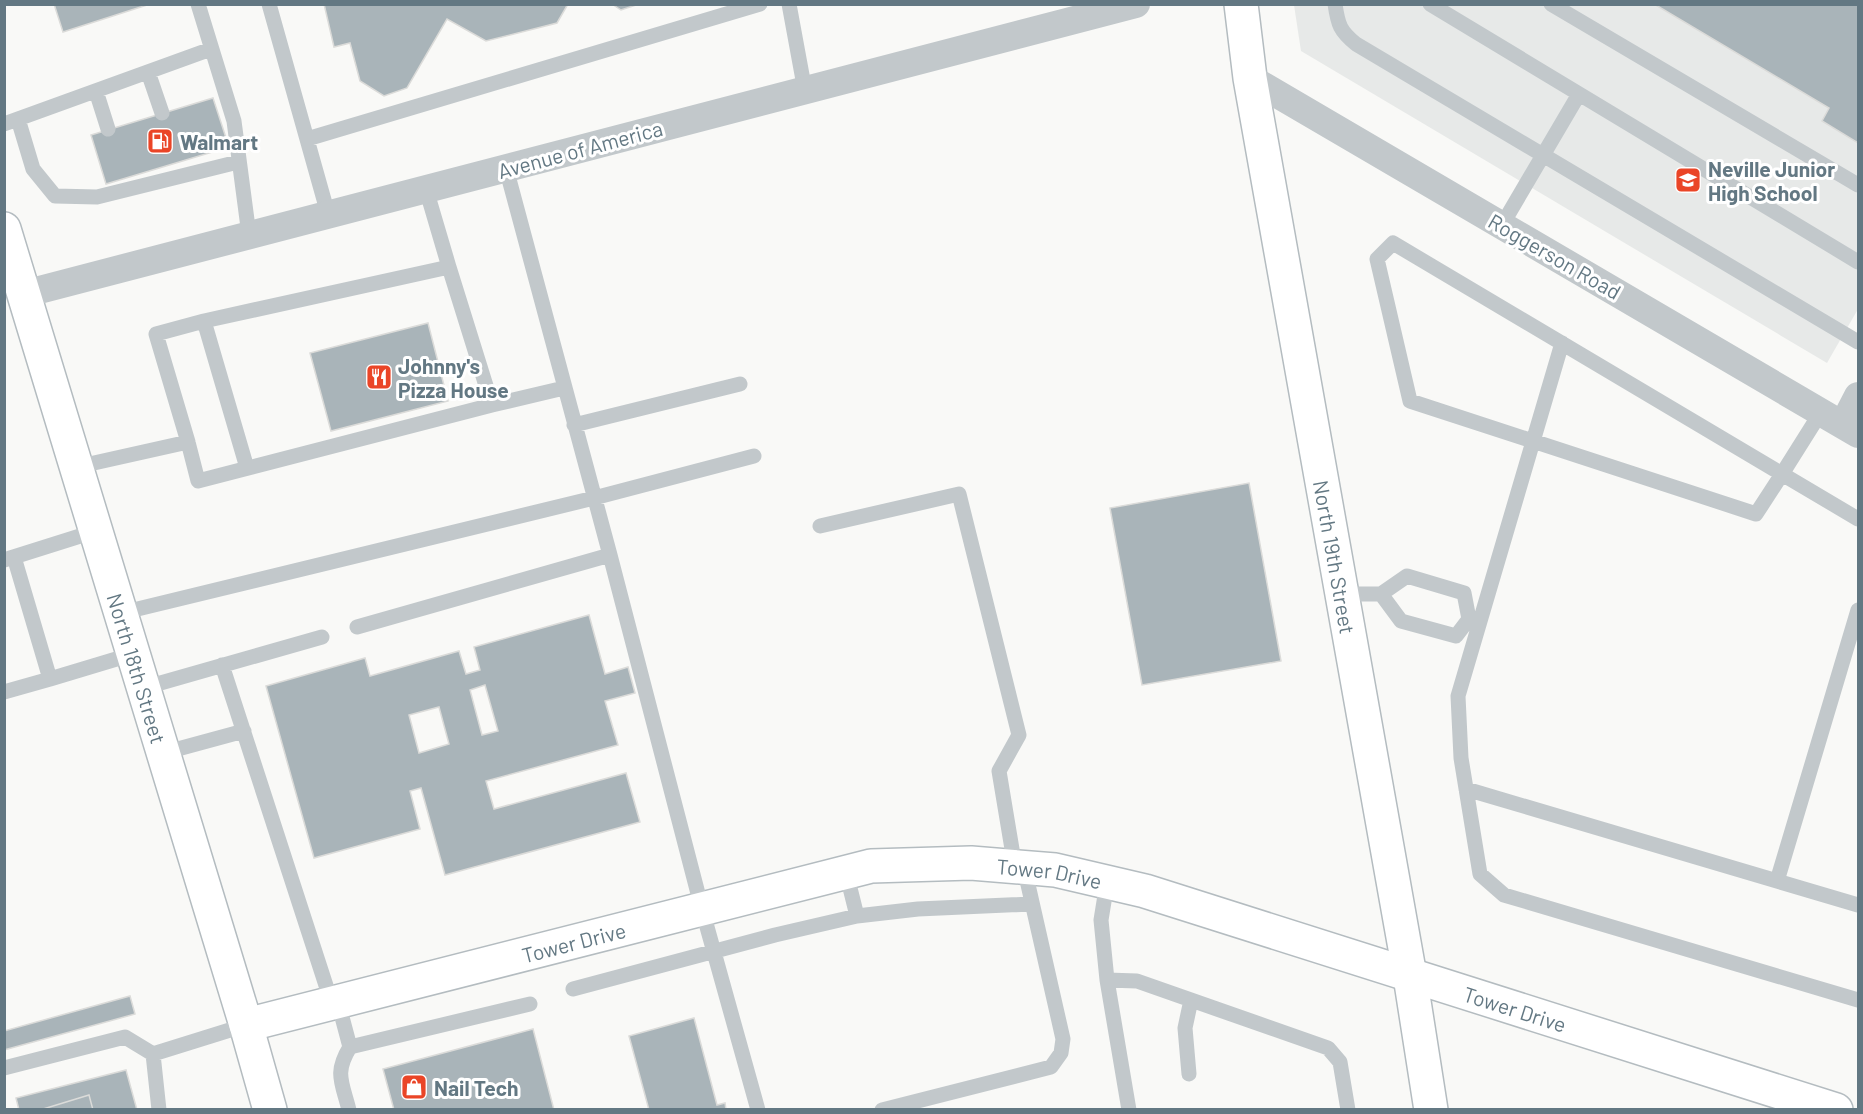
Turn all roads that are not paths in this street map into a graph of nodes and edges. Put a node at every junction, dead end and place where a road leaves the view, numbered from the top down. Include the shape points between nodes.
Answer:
1 (198, 4) edge
2 (269, 4) edge
3 (760, 4) edge
4 (789, 4) edge
5 (1136, 4) edge
6 (1241, 4) edge
7 (1335, 4) edge
8 (1430, 4) edge
9 (1551, 4) edge
10 (211, 49) junction
11 (148, 72) junction
12 (1250, 78) junction
13 (96, 91) junction
14 (805, 91) junction
15 (1579, 94) junction
16 (162, 113) dead end
17 (11, 122) edge
18 (108, 129) dead end
19 (307, 139) junction
20 (1543, 155) junction
21 (238, 162) junction
22 (506, 168) junction
23 (1858, 185) edge
24 (426, 189) junction
25 (328, 214) junction
26 (1502, 225) junction
27 (4, 229) edge
28 (249, 235) junction
29 (1858, 261) edge
30 (449, 267) junction
31 (14, 297) edge
32 (204, 321) junction
33 (1858, 342) edge
34 (1562, 343) junction
35 (740, 384) dead end
36 (564, 388) junction
37 (1858, 396) edge
38 (492, 405) junction
39 (1841, 424) edge
40 (574, 425) junction
41 (1533, 440) junction
42 (188, 442) junction
43 (754, 456) dead end
44 (76, 467) junction
45 (248, 468) junction
46 (1782, 474) junction
47 (594, 498) junction
48 (1858, 519) edge
49 (820, 526) dead end
50 (96, 531) junction
51 (610, 555) junction
52 (9, 559) edge
53 (1342, 594) junction
54 (1381, 594) junction
55 (1858, 610) edge
56 (121, 613) junction
57 (1474, 620) junction
58 (357, 627) dead end
59 (322, 637) dead end
60 (133, 654) junction
61 (222, 665) junction
62 (50, 679) junction
63 (143, 688) junction
64 (4, 692) edge
65 (244, 731) junction
66 (163, 753) junction
67 (1466, 789) junction
68 (1020, 867) junction
69 (846, 872) junction
70 (1777, 881) junction
71 (1107, 883) junction
72 (1032, 904) junction
73 (1858, 905) edge
74 (702, 909) junction
75 (857, 916) junction
76 (714, 951) junction
77 (1410, 976) junction
78 (1107, 980) junction
79 (573, 989) dead end
80 (1191, 1000) junction
81 (1858, 1000) edge
82 (335, 1003) junction
83 (530, 1004) dead end
84 (246, 1026) junction
85 (350, 1047) junction
86 (153, 1054) junction
87 (4, 1068) edge
88 (1189, 1074) dead end
89 (1798, 1104) edge
90 (1430, 1109) edge
91 (159, 1110) edge
92 (270, 1110) edge
93 (349, 1110) edge
94 (758, 1110) edge
95 (882, 1110) edge
96 (1129, 1110) edge
97 (1348, 1110) edge
98 (1836, 1110) edge

1 - 10 lane
2 - 19 lane
3 - 19 lane
4 - 14 lane
5 - 14 street, Avenue of America
6 - 12 street, North 19th Street
7 - 20 lane via 1337,22 1356,44
8 - 15 lane
9 - 23 lane
10 - 11 lane
10 - 21 lane via 234,122
11 - 13 lane
11 - 16 lane
12 - 26 street, Roggerson Road
12 - 53 street, North 19th Street
13 - 17 lane
13 - 18 lane
14 - 22 street, Avenue of America
15 - 20 lane
15 - 29 lane
17 - 21 lane via 33,169 55,196 97,197 182,168
19 - 25 lane
20 - 26 lane
20 - 33 lane
21 - 28 lane
22 - 24 street, Avenue of America
22 - 36 lane
24 - 25 street, Avenue of America
24 - 30 lane
25 - 28 street, Avenue of America
26 - 39 street, Roggerson Road
27 - 31 street, North 18th Street
28 - 31 street, Avenue of America
30 - 32 lane
30 - 38 lane
31 - 44 street, North 18th Street
32 - 42 lane via 156,334
32 - 45 lane
34 - 41 lane
34 - 41 lane via 1393,243 1377,259 1410,401
34 - 46 lane
35 - 40 lane
36 - 38 lane
36 - 40 lane
37 - 39 street
38 - 45 lane
39 - 46 lane
40 - 47 lane
41 - 46 lane via 1756,514
41 - 57 lane
42 - 44 lane
42 - 45 lane via 198,481
43 - 47 lane
44 - 50 street, North 18th Street
46 - 48 lane
47 - 51 lane
47 - 56 lane
49 - 68 lane via 959,494 1019,735 999,771
50 - 52 lane
50 - 56 street, North 18th Street
51 - 58 lane
51 - 74 lane
52 - 62 lane
53 - 54 lane
53 - 77 street, North 19th Street
54 - 57 lane via 1401,621 1456,636
54 - 57 lane via 1407,576 1464,593
55 - 70 lane
56 - 60 street, North 18th Street
57 - 67 lane via 1458,696
59 - 61 lane
60 - 62 lane
60 - 63 street, North 18th Street
61 - 63 lane
61 - 65 lane
62 - 64 lane
63 - 66 street, North 18th Street
65 - 66 lane
65 - 82 lane
66 - 84 street, North 18th Street
67 - 70 lane
67 - 81 lane via 1480,874 1504,895
68 - 69 street, Tower Drive via 971,863 871,866
68 - 71 street, Tower Drive via 1055,870
68 - 72 lane
69 - 74 street, Tower Drive
69 - 75 lane
70 - 73 lane
71 - 77 street, Tower Drive via 1144,891
71 - 78 lane via 1101,920
72 - 75 lane
72 - 95 lane via 1063,1039 1061,1053 1051,1067
74 - 76 lane
74 - 82 street, Tower Drive
75 - 76 lane
76 - 79 lane
76 - 94 lane
77 - 89 street, Tower Drive
77 - 90 street, North 19th Street
78 - 80 lane via 1137,981
78 - 96 lane
80 - 88 lane via 1185,1029
80 - 97 lane via 1329,1048 1340,1062
82 - 84 street, Tower Drive
82 - 85 lane
83 - 85 lane
84 - 86 lane
84 - 92 street, North 18th Street
85 - 93 lane via 339,1072
86 - 87 lane via 125,1037
86 - 91 lane
89 - 98 street, Tower Drive

